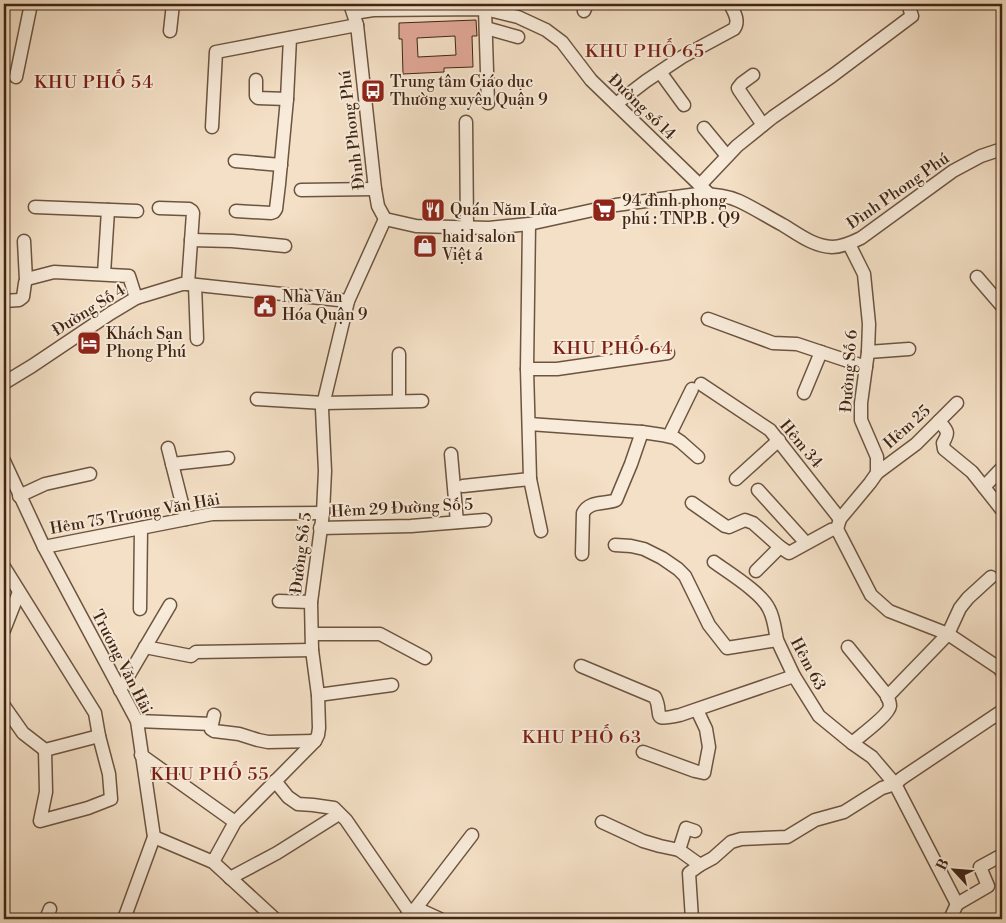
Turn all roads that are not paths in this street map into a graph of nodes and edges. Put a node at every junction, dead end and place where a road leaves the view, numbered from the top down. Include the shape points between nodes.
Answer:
1 (31, 4) edge
2 (173, 4) edge
3 (730, 4) edge
4 (908, 4) edge
5 (485, 9) junction
6 (353, 14) edge
7 (486, 28) junction
8 (170, 31) dead end
9 (290, 38) junction
10 (518, 38) dead end
11 (660, 72) junction
12 (753, 75) dead end
13 (16, 77) dead end
14 (256, 80) dead end
15 (287, 99) junction
16 (488, 103) dead end
17 (616, 104) junction
18 (684, 105) dead end
19 (466, 122) dead end
20 (763, 125) junction
21 (212, 127) dead end
22 (704, 128) dead end
23 (1002, 148) edge
24 (727, 156) junction
25 (235, 161) dead end
26 (281, 165) junction
27 (375, 189) junction
28 (301, 190) dead end
29 (705, 190) junction
30 (36, 207) dead end
31 (159, 208) dead end
32 (108, 210) junction
33 (137, 211) dead end
34 (236, 211) dead end
35 (385, 219) junction
36 (528, 224) junction
37 (467, 228) junction
38 (191, 240) junction
39 (24, 241) dead end
40 (849, 244) junction
41 (285, 246) dead end
42 (109, 274) junction
43 (977, 277) dead end
44 (26, 280) junction
45 (192, 284) junction
46 (136, 298) junction
47 (4, 301) edge
48 (348, 301) junction
49 (1002, 306) edge
50 (708, 319) dead end
51 (197, 339) dead end
52 (909, 349) dead end
53 (821, 352) junction
54 (868, 352) junction
55 (668, 353) dead end
56 (399, 354) dead end
57 (866, 367) junction
58 (527, 370) junction
59 (4, 383) edge
60 (804, 393) dead end
61 (257, 400) dead end
62 (399, 401) junction
63 (422, 401) dead end
64 (324, 403) junction
65 (957, 403) dead end
66 (938, 421) junction
67 (529, 424) junction
68 (642, 432) junction
69 (669, 436) junction
70 (779, 440) junction
71 (168, 448) dead end
72 (451, 454) dead end
73 (698, 457) dead end
74 (228, 458) dead end
75 (4, 461) edge
76 (172, 464) junction
77 (1002, 468) edge
78 (877, 473) junction
79 (90, 474) dead end
80 (530, 479) junction
81 (736, 479) dead end
82 (463, 486) dead end
83 (984, 486) junction
84 (758, 490) dead end
85 (19, 496) junction
86 (692, 503) dead end
87 (1002, 510) edge
88 (323, 514) junction
89 (186, 519) junction
90 (485, 520) dead end
91 (457, 522) junction
92 (838, 524) junction
93 (141, 528) junction
94 (320, 528) junction
95 (541, 531) dead end
96 (806, 543) junction
97 (615, 545) dead end
98 (44, 547) junction
99 (780, 547) junction
100 (582, 554) dead end
101 (714, 562) dead end
102 (4, 567) edge
103 (756, 571) dead end
104 (991, 577) dead end
105 (19, 592) junction
106 (279, 601) dead end
107 (311, 602) junction
108 (170, 605) dead end
109 (140, 609) dead end
110 (4, 630) edge
111 (312, 634) junction
112 (948, 634) junction
113 (777, 640) junction
114 (145, 647) junction
115 (848, 647) dead end
116 (312, 650) junction
117 (424, 658) dead end
118 (581, 666) dead end
119 (1002, 672) edge
120 (794, 676) junction
121 (392, 685) dead end
122 (120, 690) junction
123 (318, 695) junction
124 (888, 697) junction
125 (4, 706) edge
126 (697, 710) junction
127 (1002, 711) edge
128 (137, 721) junction
129 (99, 736) junction
130 (315, 741) junction
131 (852, 743) junction
132 (45, 750) junction
133 (643, 752) dead end
134 (141, 755) junction
135 (275, 782) junction
136 (895, 784) junction
137 (339, 814) junction
138 (235, 822) junction
139 (602, 822) dead end
140 (695, 831) dead end
141 (472, 835) dead end
142 (154, 837) junction
143 (679, 850) junction
144 (1002, 855) edge
145 (213, 862) junction
146 (700, 865) junction
147 (230, 878) junction
148 (957, 904) junction
149 (410, 913) edge
150 (124, 919) edge
151 (276, 919) edge
152 (440, 919) edge
153 (692, 919) edge
154 (950, 919) edge

1 - 13 street
2 - 8 street
3 - 11 street via 738,22 734,29
4 - 20 street via 912,16
5 - 6 street, Đường số 14 via 373,10
5 - 7 street
5 - 17 street, Đường số 14 via 546,30 562,42 590,80
6 - 9 street, Đường số 14
6 - 27 street, Đình Phong Phú
7 - 10 street
7 - 16 street
9 - 15 street
9 - 21 street, Đường số 14 via 216,52
11 - 17 street
11 - 18 street
12 - 20 street via 738,88
14 - 15 street via 258,98
15 - 26 street
17 - 29 street, Đường số 14
19 - 37 street
20 - 24 street
22 - 24 street
23 - 40 street, Đình Phong Phú via 952,171
24 - 29 street
25 - 26 street
26 - 34 street via 274,212
27 - 28 street
27 - 35 street, Đình Phong Phú via 378,206
29 - 36 street, Đình Phong Phú via 698,194 616,205
29 - 40 street, Đình Phong Phú via 738,200 819,245
30 - 32 street
31 - 38 street via 192,211
32 - 33 street
32 - 42 street
35 - 37 street, Đình Phong Phú via 416,226
35 - 48 street, Đường Số 5
36 - 37 street, Đình Phong Phú
36 - 58 street
38 - 41 street
38 - 45 street
39 - 44 street
40 - 54 street, Đường Số 6 via 864,274
42 - 44 street via 54,272
42 - 46 street via 129,276
43 - 49 street
44 - 47 street via 23,297
45 - 46 street, Đường Số 4
45 - 48 street, Đường Số 4
45 - 51 street
46 - 59 street, Đường Số 4
48 - 64 street, Đường Số 5
50 - 53 street via 773,343 797,344
52 - 54 street
53 - 57 street
53 - 60 street
54 - 57 street, Đường Số 6
55 - 58 street via 557,369
56 - 62 street
57 - 78 street, Đường Số 6 via 861,420 877,457
58 - 67 street
61 - 64 street
62 - 63 street
62 - 64 street
64 - 88 street, Đường Số 5
65 - 66 street, Hẻm 25
66 - 78 street, Hẻm 25 via 916,444
66 - 83 street via 948,434 943,443 944,449
67 - 68 street
67 - 80 street
68 - 69 street
68 - 100 street via 616,500 586,507 583,513
69 - 70 street, Hẻm 34 via 696,386 770,430
69 - 73 street
70 - 81 street
70 - 92 street, Hẻm 34
71 - 76 street
72 - 91 street
74 - 76 street
75 - 85 street, Trương Văn Hải
76 - 89 street
77 - 83 street
78 - 92 street
79 - 85 street via 45,484
80 - 82 street
80 - 95 street
83 - 87 street
84 - 96 street
85 - 98 street, Trương Văn Hải
86 - 99 street via 725,526 744,520 753,523
88 - 89 street, Hẻm 75 Trương Văn Hải via 212,514
88 - 94 street, Đường Số 5
89 - 93 street, Hẻm 75 Trương Văn Hải
90 - 91 street, Hẻm 29 Đường Số 5
91 - 94 street, Hẻm 29 Đường Số 5
92 - 96 street
92 - 112 street via 871,595 890,611
93 - 98 street, Hẻm 75 Trương Văn Hải
93 - 109 street
94 - 107 street, Đường Số 5
96 - 99 street via 789,553
97 - 113 street, Hẻm 63 via 644,549 678,569 709,625 727,648
98 - 122 street, Trương Văn Hải
99 - 103 street
101 - 113 street via 752,589 766,604
102 - 105 street
104 - 112 street via 960,608
105 - 110 street
105 - 129 street via 94,713
106 - 107 street
107 - 111 street, Đường Số 5
108 - 114 street
111 - 116 street, Đường Số 5
111 - 117 street via 380,634
112 - 119 street
112 - 124 street
113 - 120 street, Hẻm 63
114 - 116 street via 191,656 196,652
114 - 122 street
115 - 124 street
116 - 123 street, Đường Số 5
118 - 126 street via 654,697 661,718
120 - 126 street
120 - 131 street, Hẻm 63 via 819,716
121 - 123 street
122 - 128 street, Trương Văn Hải
123 - 130 street, Đường Số 5 via 319,728
124 - 131 street via 890,704 886,714
125 - 132 street via 23,733
126 - 133 street via 706,729 709,747 704,773
127 - 136 street
128 - 130 street via 213,719 212,730 263,741
128 - 134 street, Trương Văn Hải
129 - 132 street
129 - 132 street via 109,774 111,799 40,821 46,792
130 - 135 street
131 - 136 street, Hẻm 63 via 872,757
134 - 138 street
134 - 142 street, Trương Văn Hải
135 - 137 street via 298,804 334,808
135 - 138 street
136 - 146 street via 882,788 844,812 815,820 787,837 730,842
136 - 148 street, Hẻm 63
137 - 147 street
137 - 149 street
138 - 145 street
139 - 143 street via 644,841
140 - 143 street via 686,828
141 - 149 street
142 - 145 street
142 - 150 street, Trương Văn Hải
143 - 146 street
144 - 148 street via 980,867 988,886
145 - 147 street
146 - 153 street via 689,873
147 - 151 street
148 - 154 street
149 - 152 street

